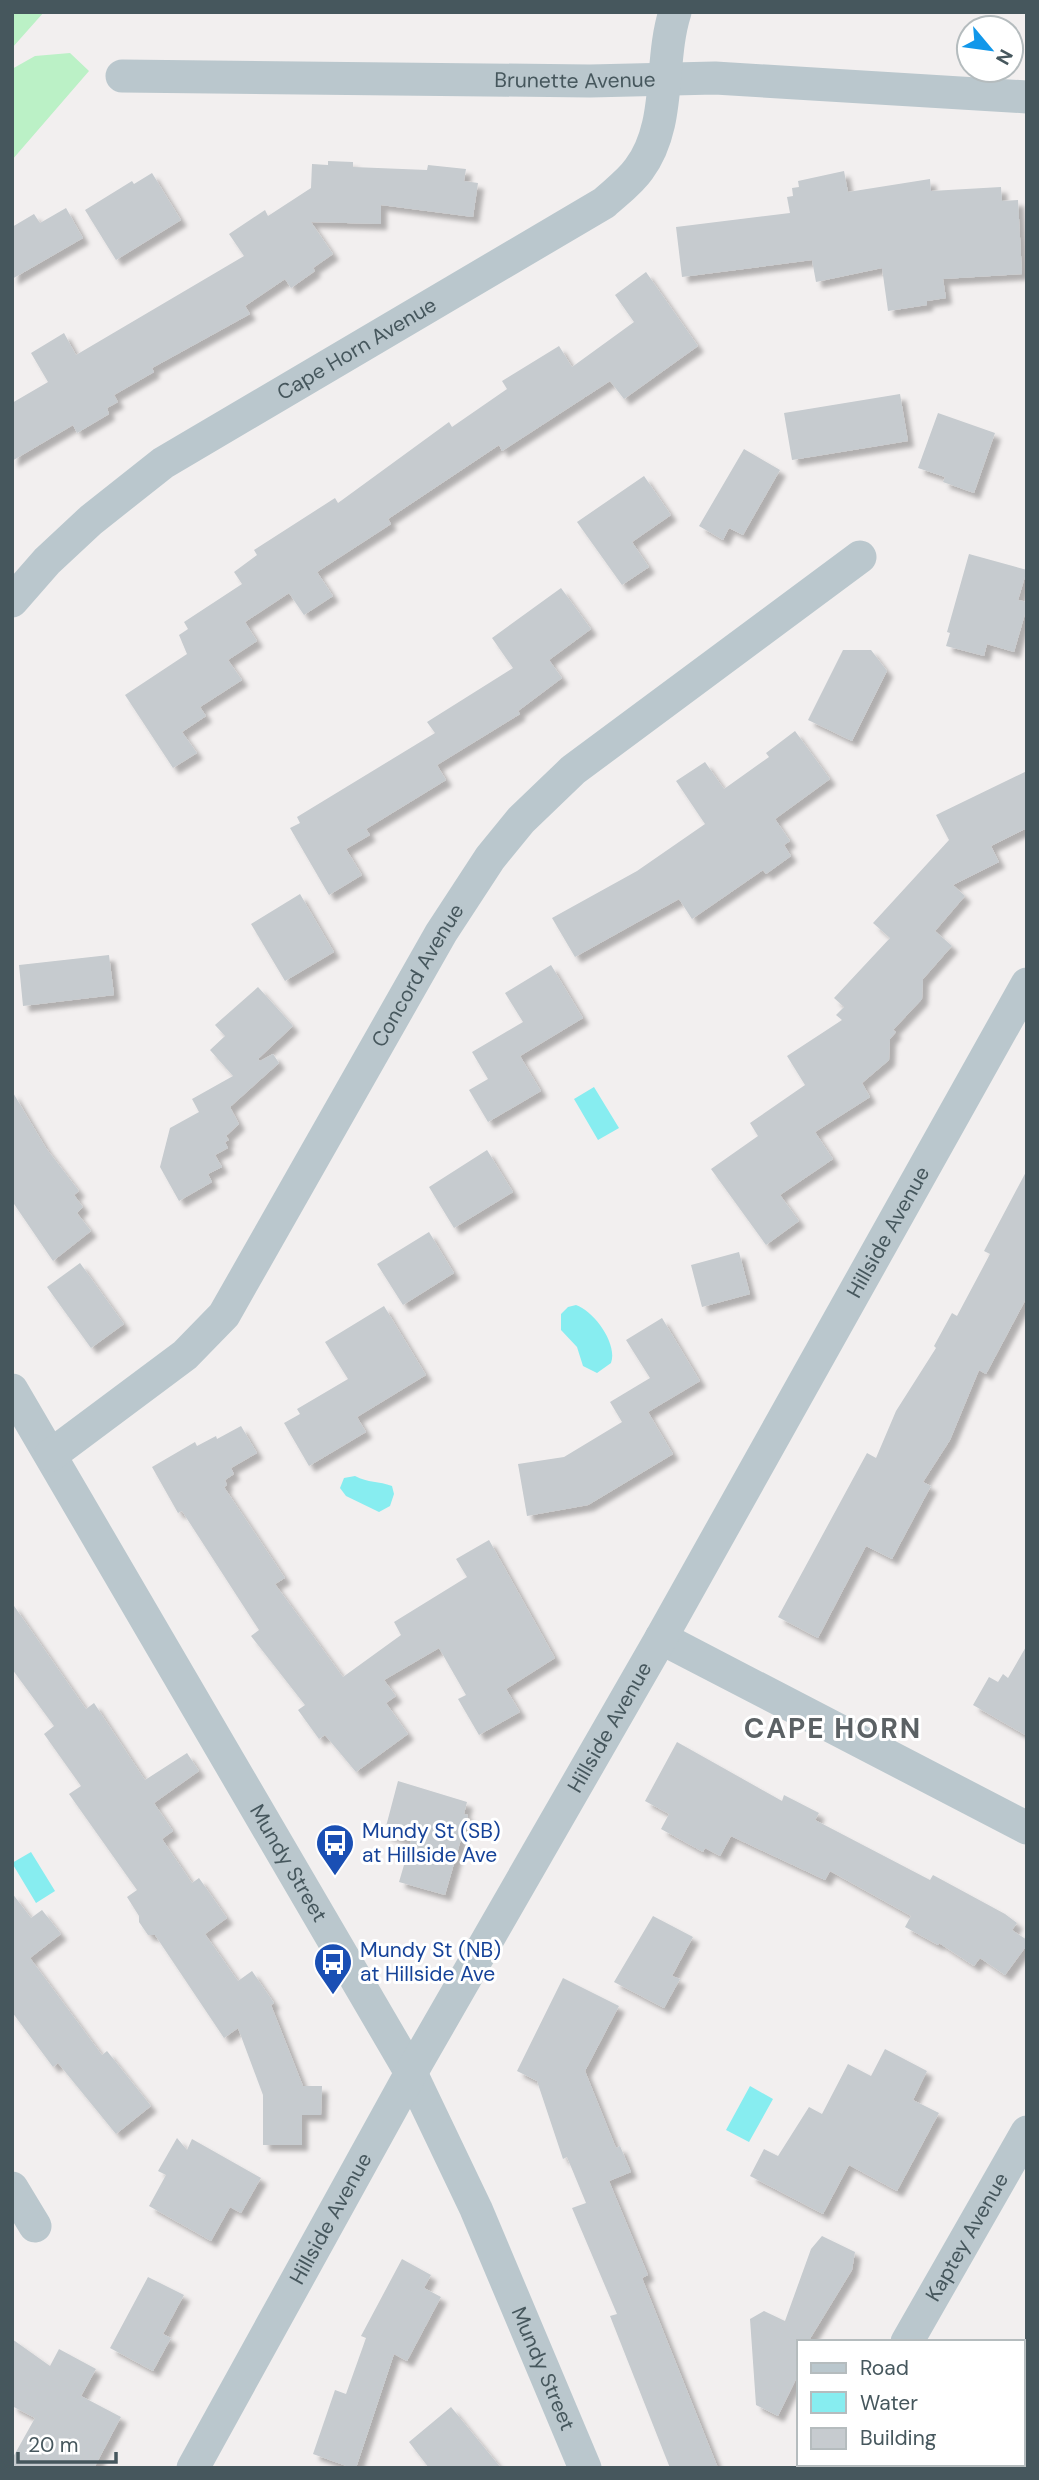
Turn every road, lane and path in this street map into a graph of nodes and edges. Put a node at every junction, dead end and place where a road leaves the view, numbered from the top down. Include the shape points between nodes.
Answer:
1 (675, 12) edge
2 (122, 76) dead end
3 (663, 81) junction
4 (1027, 97) edge
5 (860, 557) dead end
6 (12, 601) edge
7 (1027, 984) edge
8 (12, 1390) edge
9 (51, 1455) junction
10 (660, 1638) junction
11 (1027, 1828) edge
12 (411, 2073) junction
13 (1027, 2132) edge
14 (12, 2189) edge
15 (35, 2226) dead end
16 (908, 2340) edge
17 (193, 2468) edge
18 (585, 2468) edge

1 - 3 street, Cape Horn Avenue
2 - 3 street, Brunette Avenue
3 - 4 street, Brunette Avenue via 715,78
3 - 6 street, Cape Horn Avenue via 660,121 652,146 640,169 604,203 163,463 91,520
5 - 9 street, Concord Avenue via 573,770 521,820 441,933 224,1315 185,1355
7 - 10 street, Hillside Avenue
8 - 9 street, Mundy Street
9 - 12 street, Mundy Street
10 - 11 street
10 - 12 street, Hillside Avenue
12 - 17 street, Hillside Avenue
12 - 18 street, Mundy Street via 476,2209
13 - 16 street, Kaptey Avenue
14 - 15 street

